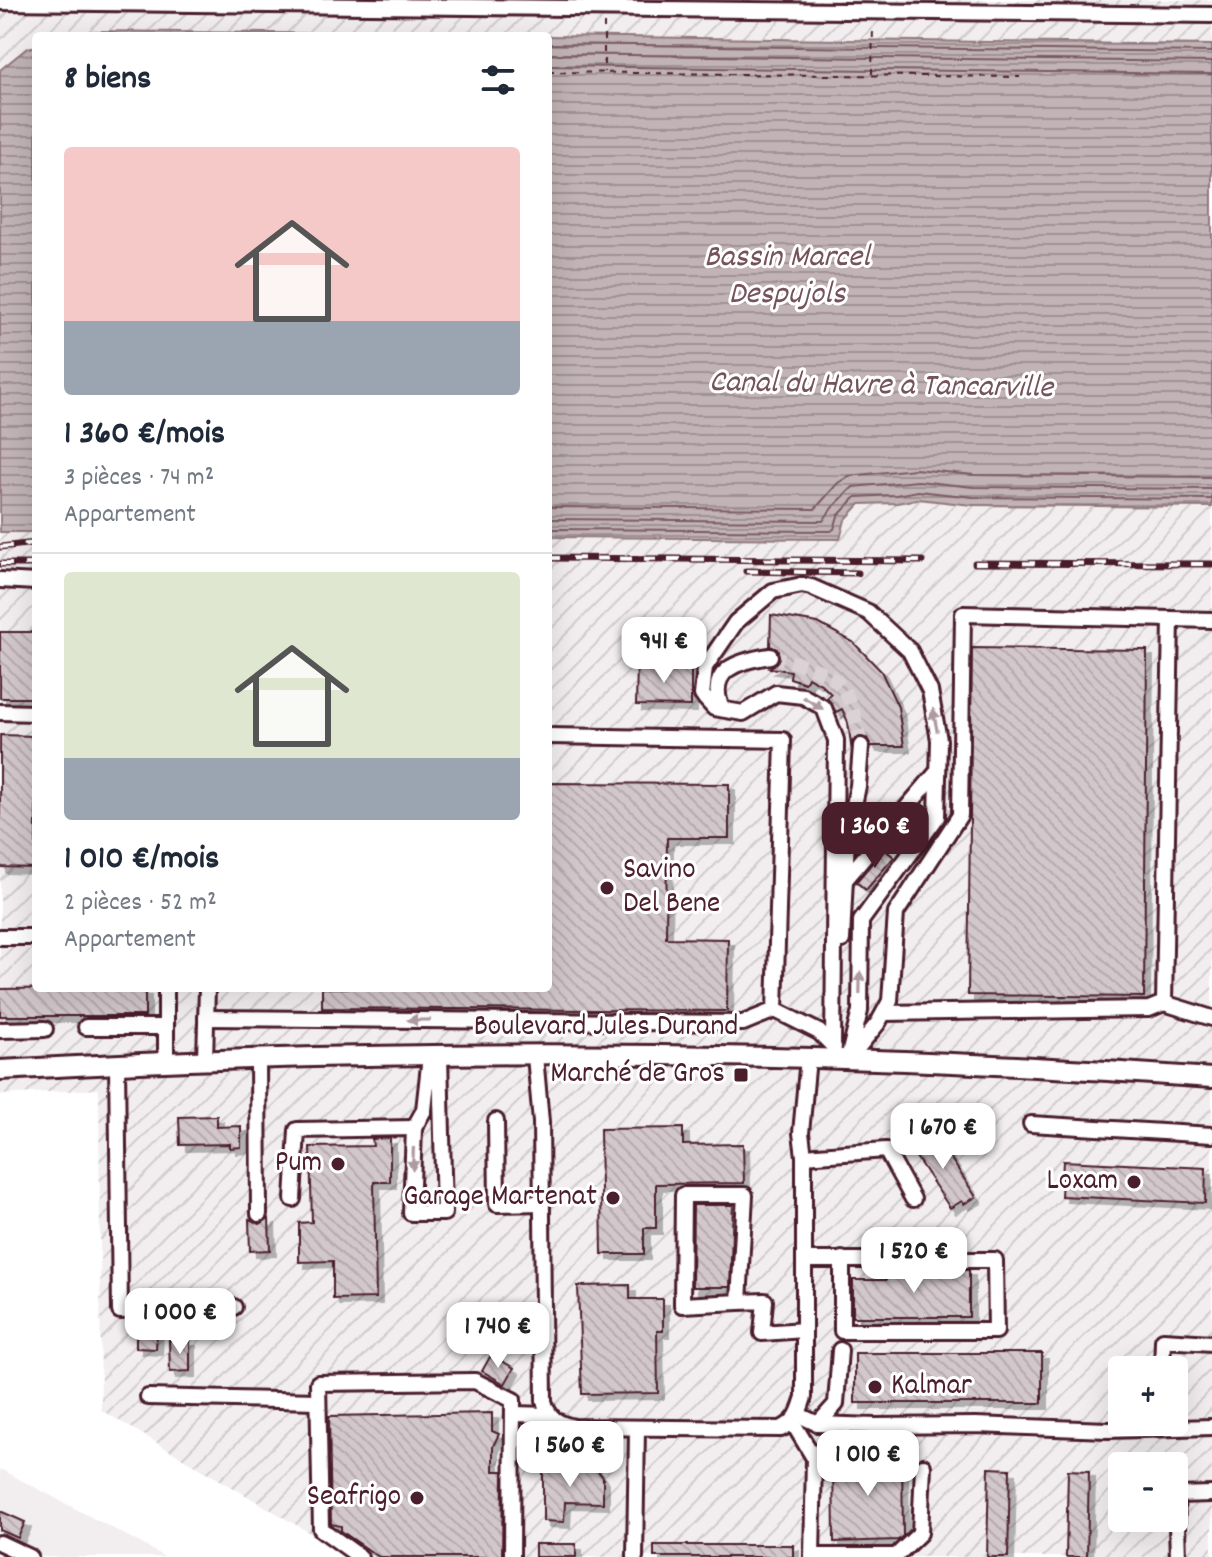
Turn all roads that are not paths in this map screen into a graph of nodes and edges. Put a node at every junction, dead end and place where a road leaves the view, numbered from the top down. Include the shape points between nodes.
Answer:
1 (5, 1) edge
2 (36, 1) edge
3 (238, 2) edge
4 (989, 6) edge
5 (1212, 15) edge
6 (0, 580) edge
7 (32, 582) edge
8 (1171, 619) junction
9 (1212, 620) edge
10 (770, 656) tunnel mouth
11 (722, 709) junction
12 (0, 712) edge
13 (32, 713) edge
14 (552, 736) edge
15 (861, 746) tunnel mouth
16 (938, 771) junction
17 (845, 880) junction
18 (0, 937) edge
19 (32, 937) edge
20 (166, 992) edge
21 (207, 992) edge
22 (1164, 1003) junction
23 (775, 1010) junction
24 (884, 1013) junction
25 (206, 1018) junction
26 (1212, 1018) edge
27 (86, 1027) dead end
28 (166, 1027) junction
29 (45, 1029) dead end
30 (0, 1030) edge
31 (840, 1052) junction
32 (435, 1056) junction
33 (535, 1056) junction
34 (258, 1058) junction
35 (808, 1058) junction
36 (205, 1059) junction
37 (166, 1061) junction
38 (117, 1064) junction
39 (0, 1070) edge
40 (1212, 1078) edge
41 (496, 1121) dead end
42 (1031, 1124) dead end
43 (414, 1128) junction
44 (1212, 1135) edge
45 (804, 1156) junction
46 (293, 1199) dead end
47 (913, 1199) dead end
48 (542, 1203) junction
49 (259, 1214) dead end
50 (842, 1259) junction
51 (804, 1260) junction
52 (739, 1302) junction
53 (234, 1307) dead end
54 (804, 1330) junction
55 (1212, 1343) edge
56 (840, 1350) dead end
57 (1162, 1356) edge
58 (148, 1397) dead end
59 (318, 1401) junction
60 (513, 1414) junction
61 (548, 1415) junction
62 (796, 1419) junction
63 (818, 1424) junction
64 (1188, 1426) edge
65 (1212, 1427) edge
66 (637, 1428) junction
67 (1108, 1430) edge
68 (923, 1466) dead end
69 (1212, 1494) edge
70 (0, 1543) edge
71 (812, 1556) edge
72 (30, 1557) edge
73 (360, 1557) edge
74 (512, 1557) edge
75 (635, 1557) edge
76 (1178, 1557) edge

1 - 2 street
2 - 3 street
3 - 4 street
4 - 5 street
6 - 7 street
8 - 9 street
8 - 22 street
8 - 24 street via 963,614 960,815 896,913 890,1001
10 - 11 street via 732,666 720,676 715,692
16 -> 11 street via 939,740 930,691 910,651 868,612 811,587 773,591 736,622 705,667 702,695
11 -> 31 street via 743,713 776,693 803,696 824,708 836,740
12 - 13 street
14 - 23 street via 783,740
15 - 17 street
16 - 17 street
31 -> 16 street via 860,1011 861,921 937,817
17 - 31 street
18 - 19 street
20 - 28 street
21 - 25 street
22 - 24 street via 1149,1009
22 - 26 street
23 -> 25 street via 743,1023
23 - 31 street via 809,1027
24 - 31 street
25 - 36 street
27 - 28 street
28 - 37 street
29 - 30 street
31 - 35 main road, Boulevard Jules Durand
31 - 40 main road, Boulevard Jules Durand
32 - 33 main road, Boulevard Jules Durand
32 - 34 main road, Boulevard Jules Durand
32 - 43 street via 424,1110
43 -> 32 street via 411,1213 444,1213
33 - 35 main road, Boulevard Jules Durand
33 - 48 street
34 - 36 main road, Boulevard Jules Durand
34 - 49 street
35 - 45 street
36 - 37 main road, Boulevard Jules Durand
37 - 38 main road, Boulevard Jules Durand
38 - 39 main road, Boulevard Jules Durand
38 - 53 street via 120,1311
41 - 48 street via 497,1204
42 - 44 street
43 - 46 street via 297,1130
45 - 47 street via 886,1150
45 - 51 street
48 - 61 street
50 - 50 street via 995,1260 996,1331 842,1331
50 - 51 street
51 - 54 street
52 - 52 street via 745,1195 683,1195 682,1305
52 - 54 street via 765,1301 762,1333
54 - 62 street via 804,1397
55 - 57 street via 1163,1340
56 - 63 street via 836,1404
58 - 59 street
59 - 60 street via 318,1383 475,1381 513,1400
59 - 73 street via 321,1529
60 - 61 street
60 - 74 street
61 - 66 street via 574,1427
62 - 63 street
62 - 66 street via 781,1429
62 - 71 street via 814,1458
63 - 67 street
64 - 65 street
66 - 75 street
68 - 71 street via 920,1533 896,1556
69 - 76 street via 1176,1495
70 - 72 street

